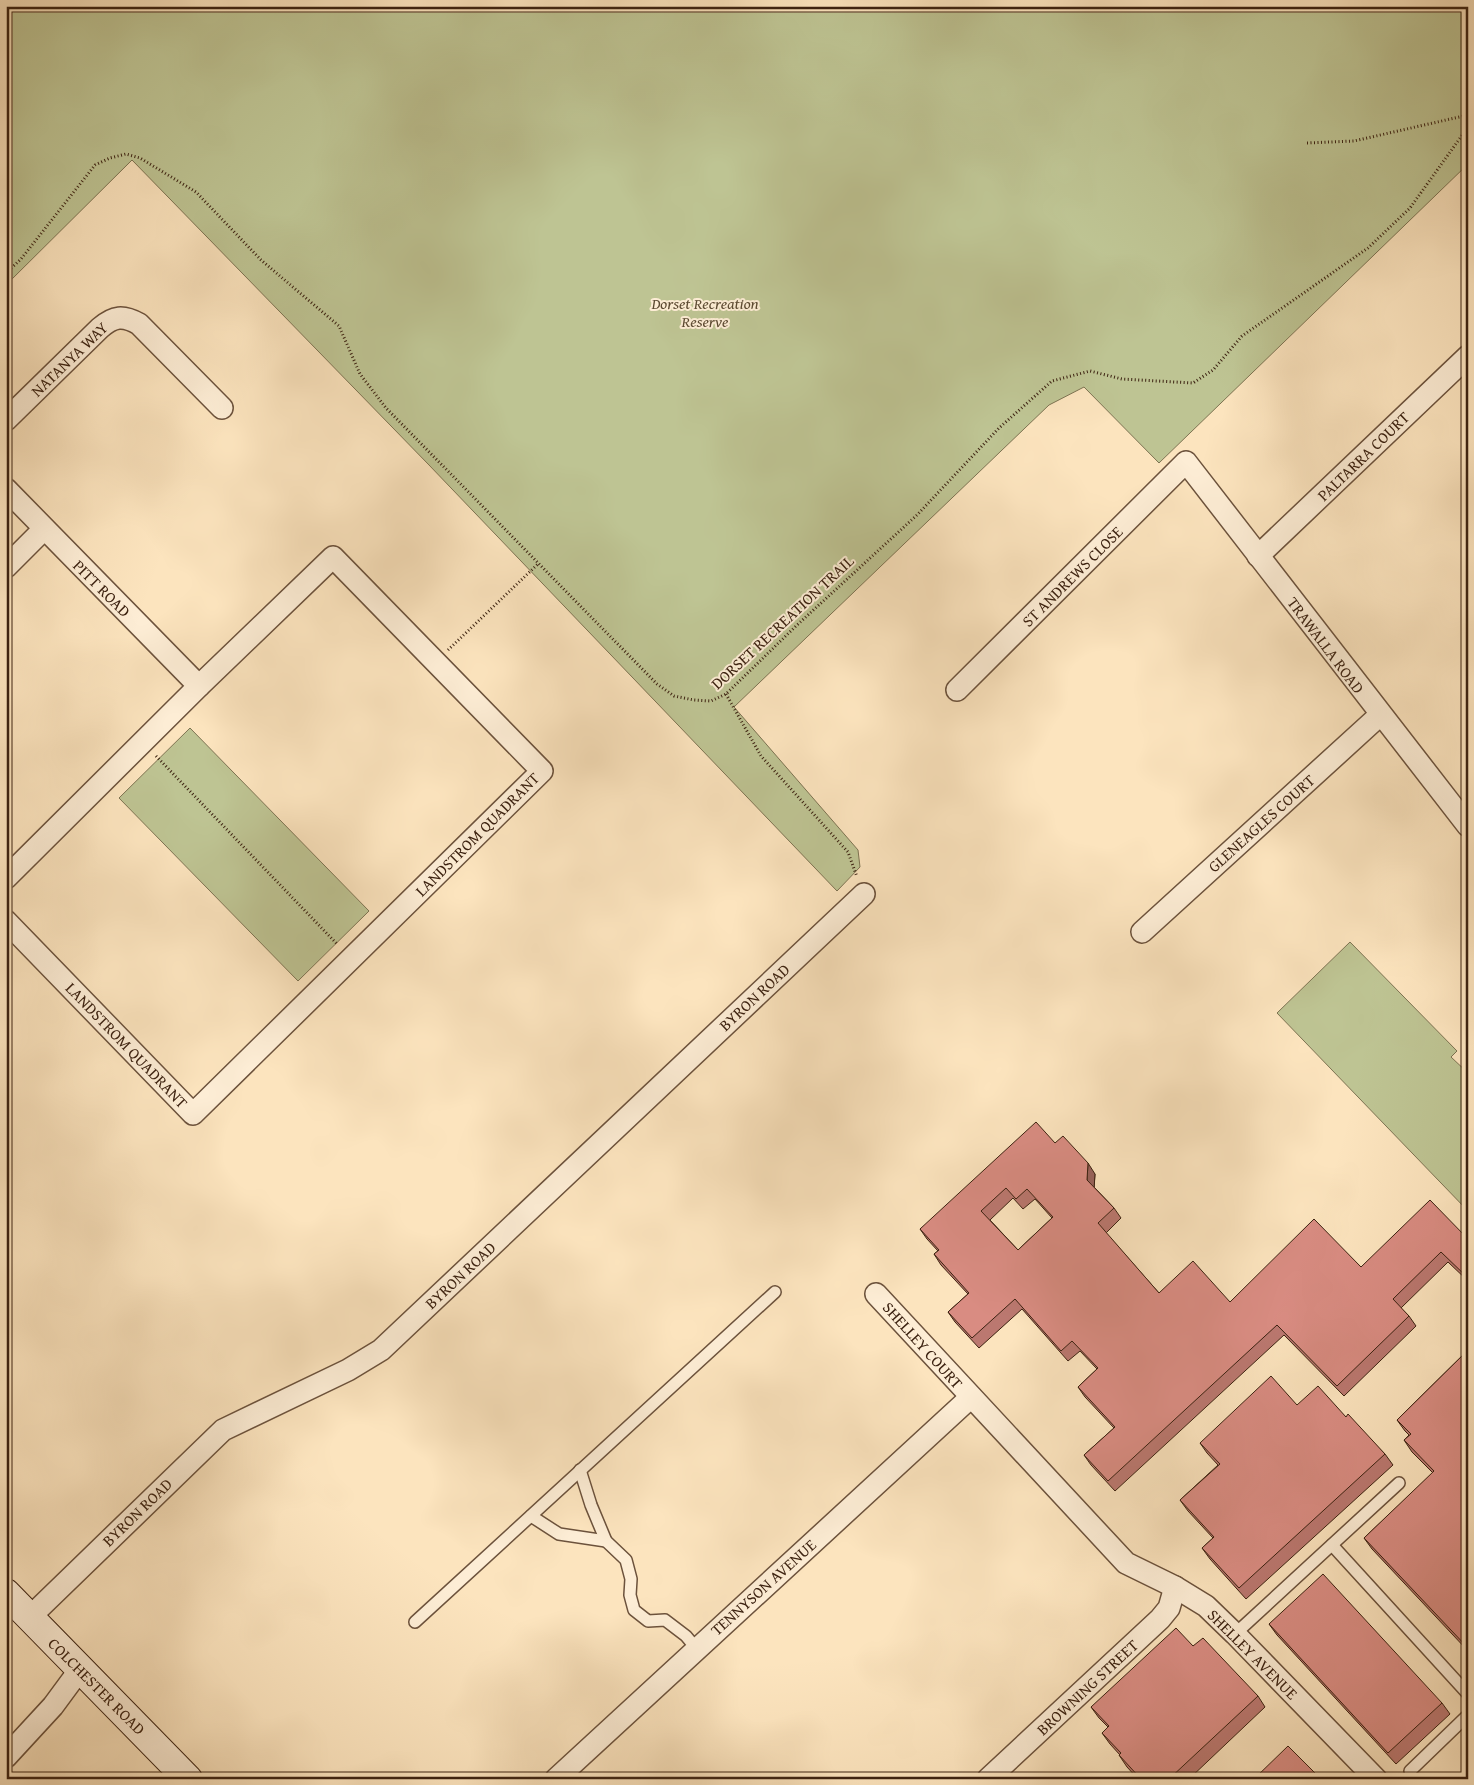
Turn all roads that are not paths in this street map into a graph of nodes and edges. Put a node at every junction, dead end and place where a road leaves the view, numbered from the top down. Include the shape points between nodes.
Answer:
1 (1468, 356) edge
2 (222, 408) dead end
3 (6, 420) edge
4 (1186, 462) joint
5 (6, 489) edge
6 (44, 529) junction
7 (1258, 556) junction
8 (6, 567) edge
9 (199, 686) junction
10 (957, 690) dead end
11 (1380, 715) junction
12 (1467, 822) edge
13 (6, 878) edge
14 (864, 894) road end
15 (6, 921) edge
16 (1142, 932) dead end
17 (775, 1292) dead end
18 (876, 1294) dead end
19 (970, 1397) junction
20 (580, 1470) junction
21 (1399, 1483) dead end
22 (531, 1516) junction
23 (606, 1541) junction
24 (1332, 1545) junction
25 (1174, 1587) junction
26 (6, 1593) edge
27 (30, 1617) junction
28 (415, 1622) dead end
29 (1235, 1634) junction
30 (696, 1648) junction
31 (81, 1668) junction
32 (1468, 1694) edge
33 (1468, 1715) edge
34 (6, 1757) edge
35 (1410, 1771) dead end
36 (188, 1779) edge
37 (556, 1779) edge
38 (988, 1779) edge
39 (1376, 1779) edge

1 - 7 street, PALTARRA COURT
2 - 3 street, NATANYA WAY via 139,324 119,316 100,328
4 - 7 street, TRAWALLA ROAD
4 - 10 street, ST ANDREWS CLOSE
5 - 6 street, PITT ROAD
6 - 8 street
6 - 9 street, PITT ROAD
7 - 11 street, TRAWALLA ROAD
9 - 13 street, LANDSTROM QUADRANT
9 - 15 street, LANDSTROM QUADRANT via 333,557 542,770 193,1114
11 - 12 street, TRAWALLA ROAD
11 - 16 street, GLENEAGLES COURT
14 - 27 street, BYRON ROAD via 381,1350 348,1370 223,1430
17 - 20 lane
18 - 19 street, SHELLEY COURT
19 - 25 street, SHELLEY AVENUE via 1126,1563
19 - 30 street, TENNYSON AVENUE
20 - 22 lane
20 - 23 lane
21 - 24 lane
22 - 23 lane via 559,1534
22 - 28 lane
23 - 30 lane via 626,1560 634,1610 648,1621 665,1620
24 - 29 lane
24 - 32 lane
25 - 29 street, SHELLEY AVENUE via 1206,1606
25 - 38 street, BROWNING STREET via 1169,1608 1160,1619
26 - 27 main road, COLCHESTER ROAD
27 - 31 main road, COLCHESTER ROAD
29 - 39 street, SHELLEY AVENUE
30 - 37 street, TENNYSON AVENUE
31 - 34 street via 53,1706
31 - 36 main road, COLCHESTER ROAD
33 - 35 lane

